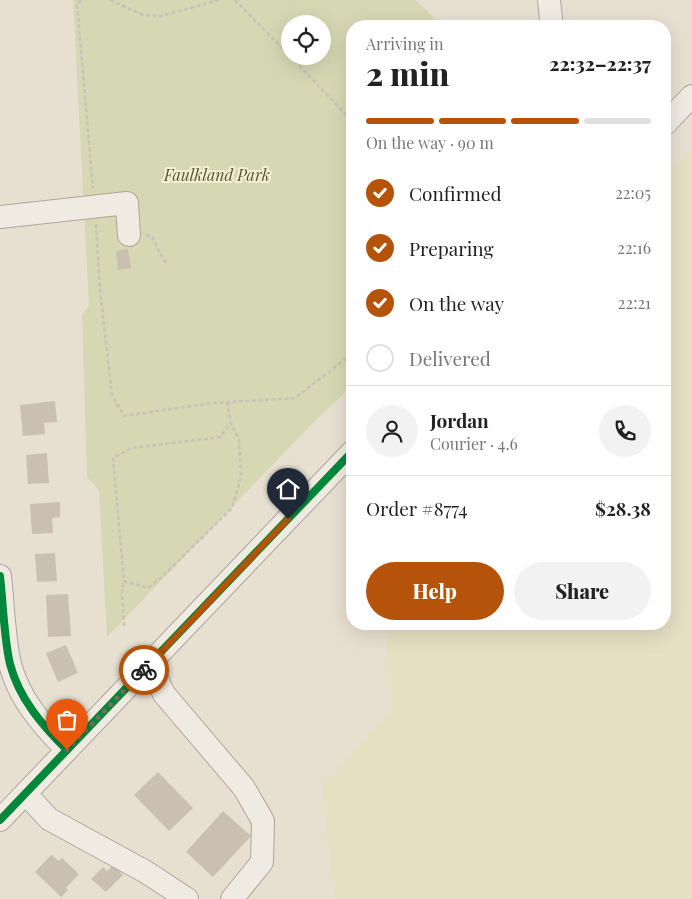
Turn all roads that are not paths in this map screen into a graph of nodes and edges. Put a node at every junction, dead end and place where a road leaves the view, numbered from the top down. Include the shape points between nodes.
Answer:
1 (549, 0) edge
2 (550, 20) edge
3 (692, 96) edge
4 (671, 118) edge
5 (0, 217) edge
6 (129, 234) road end
7 (346, 458) edge
8 (0, 576) edge
9 (150, 664) junction
10 (5, 666) edge
11 (67, 750) junction
12 (26, 794) junction
13 (0, 820) edge
14 (187, 899) edge
15 (232, 899) edge

1 - 2 street
3 - 4 street
5 - 6 street via 127,203
7 - 9 street
8 - 10 street
9 - 11 street
9 - 15 street via 164,694 244,788 263,821 262,862
10 - 11 street via 45,728
11 - 12 street
12 - 13 street
12 - 14 street via 49,819 146,872

